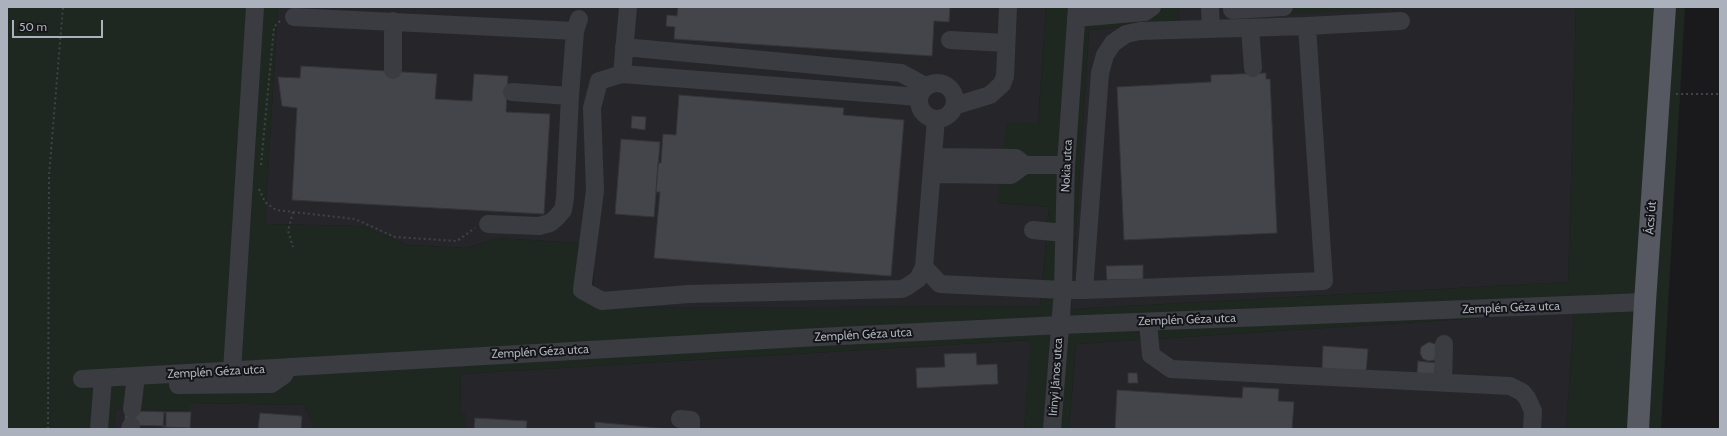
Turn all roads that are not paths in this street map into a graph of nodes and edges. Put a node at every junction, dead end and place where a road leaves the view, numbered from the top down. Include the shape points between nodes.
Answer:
1 (255, 7) edge
2 (622, 7) edge
3 (628, 7) edge
4 (1008, 7) edge
5 (1152, 7) edge
6 (1210, 7) edge
7 (1232, 7) edge
8 (1284, 7) edge
9 (1665, 7) edge
10 (1076, 12) edge
11 (338, 13) edge
12 (294, 16) road end
13 (1401, 21) dead end
14 (393, 22) junction
15 (1307, 26) junction
16 (1250, 28) junction
17 (1211, 29) junction
18 (950, 40) dead end
19 (1006, 43) junction
20 (624, 47) junction
21 (811, 65) junction
22 (1253, 68) dead end
23 (393, 70) dead end
24 (622, 74) junction
25 (810, 89) junction
26 (512, 92) dead end
27 (922, 92) junction
28 (570, 96) junction
29 (954, 106) junction
30 (936, 119) junction
31 (1066, 164) junction
32 (933, 165) junction
33 (488, 224) road end
34 (1033, 230) dead end
35 (1064, 233) junction
36 (924, 267) junction
37 (1063, 290) junction
38 (1084, 290) junction
39 (1645, 302) junction
40 (1148, 322) junction
41 (1060, 325) junction
42 (1444, 344) dead end
43 (288, 367) junction
44 (232, 371) junction
45 (160, 375) junction
46 (136, 376) junction
47 (103, 378) junction
48 (82, 379) dead end
49 (1443, 383) junction
50 (131, 421) edge
51 (99, 429) edge
52 (1052, 429) edge
53 (1532, 429) edge
54 (1638, 429) edge

1 - 44 street
2 - 3 street
3 - 20 street
4 - 19 street
5 - 10 street via 1145,12
6 - 17 street
7 - 8 street via 1232,10
9 - 39 main road, Ácsi út
10 - 31 street, Nokia utca
11 - 12 street
11 - 14 street
13 - 15 street
14 - 23 street
14 - 28 street via 577,25
15 - 16 street
15 - 38 street via 1324,281
16 - 17 street
16 - 22 street
17 - 38 street via 1140,31 1126,34 1113,43 1105,55 1100,73
18 - 19 street
19 - 29 street via 1005,76 1002,84 990,96
20 - 21 street
20 - 24 street
21 - 25 street
21 - 27 street via 901,73
24 - 25 street
24 - 36 street via 599,81 592,108 595,192 582,290 602,301 688,294 902,289 918,279
25 - 27 street
26 - 28 street
27 - 29 street via 936,82 947,85 954,94
27 - 30 street via 920,110 930,118
28 - 33 street via 563,210 550,223 539,226
29 - 30 street via 948,115
30 - 32 street
31 - 32 street via 1025,165 1016,158
31 - 35 street, Nokia utca
32 - 36 street
34 - 35 street
35 - 37 street, Nokia utca
36 - 37 street via 940,284
37 - 38 street
37 - 41 street, Nokia utca
39 - 40 street, Zemplén Géza utca
39 - 54 main road, Ácsi út
40 - 41 street, Zemplén Géza utca
40 - 49 street via 1151,355 1171,369
41 - 43 street, Zemplén Géza utca
41 - 52 street, Irinyi János utca
42 - 49 street
43 - 44 street, Zemplén Géza utca
43 - 45 street via 284,376 271,384 179,386
44 - 45 street, Zemplén Géza utca
45 - 46 street, Zemplén Géza utca
46 - 47 street, Zemplén Géza utca
46 - 50 street
47 - 48 street, Zemplén Géza utca
47 - 51 street
49 - 53 street via 1515,388 1522,392 1530,404

